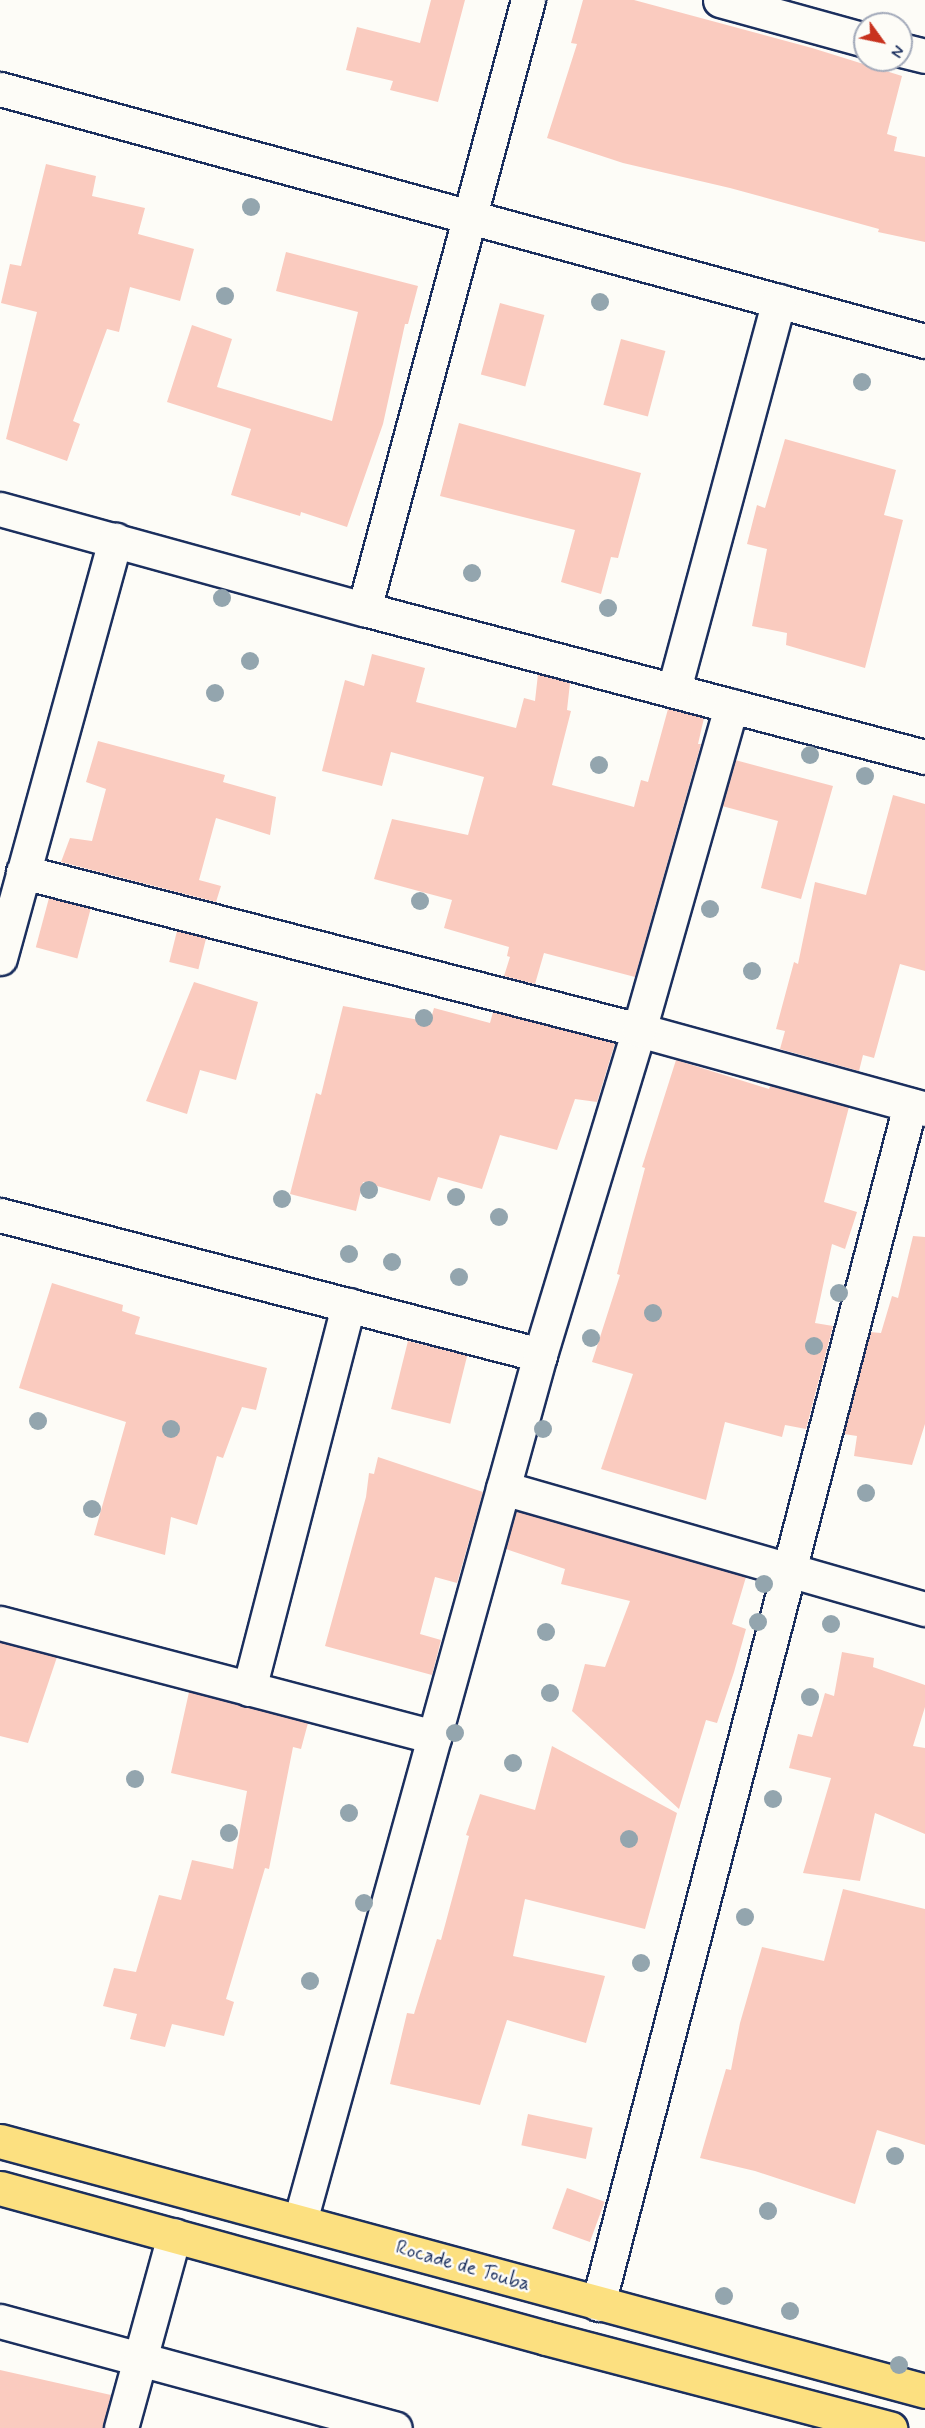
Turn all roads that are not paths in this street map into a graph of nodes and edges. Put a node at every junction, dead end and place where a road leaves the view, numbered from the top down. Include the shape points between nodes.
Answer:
1 (528, 0) edge
2 (720, 0) edge
3 (853, 37) edge
4 (0, 89) edge
5 (468, 216) junction
6 (779, 301) junction
7 (925, 341) edge
8 (0, 509) edge
9 (115, 540) junction
10 (364, 609) junction
11 (674, 689) junction
12 (731, 706) junction
13 (925, 757) edge
14 (23, 872) junction
15 (0, 958) edge
16 (639, 1030) junction
17 (917, 1107) edge
18 (0, 1215) edge
19 (348, 1305) junction
20 (540, 1355) junction
21 (503, 1488) junction
22 (789, 1570) junction
23 (925, 1609) edge
24 (0, 1623) edge
25 (249, 1689) junction
26 (434, 1737) junction
27 (0, 2141) edge
28 (0, 2188) edge
29 (300, 2221) junction
30 (174, 2235) junction
31 (598, 2304) junction
32 (0, 2320) edge
33 (141, 2358) junction
34 (925, 2391) edge
35 (121, 2428) edge
36 (395, 2428) edge
37 (890, 2428) edge

1 - 5 street
2 - 3 street
4 - 5 street
5 - 6 street
5 - 10 street
6 - 7 street
6 - 11 street
8 - 9 street
9 - 10 street
9 - 14 street
10 - 11 street
11 - 12 street
12 - 13 street
12 - 16 street
14 - 15 street
14 - 16 street
16 - 17 street
16 - 20 street
17 - 22 street
18 - 19 street
19 - 20 street
19 - 25 street
20 - 21 street
21 - 22 street
21 - 26 street
22 - 23 street
22 - 31 street
24 - 25 street
25 - 26 street
26 - 29 street
27 - 29 main road, Rocade de Touba
28 - 30 main road
29 - 31 main road, Rocade de Touba
30 - 33 street
30 - 37 main road
31 - 34 main road, Rocade de Touba
32 - 33 street
33 - 35 street
33 - 36 street

